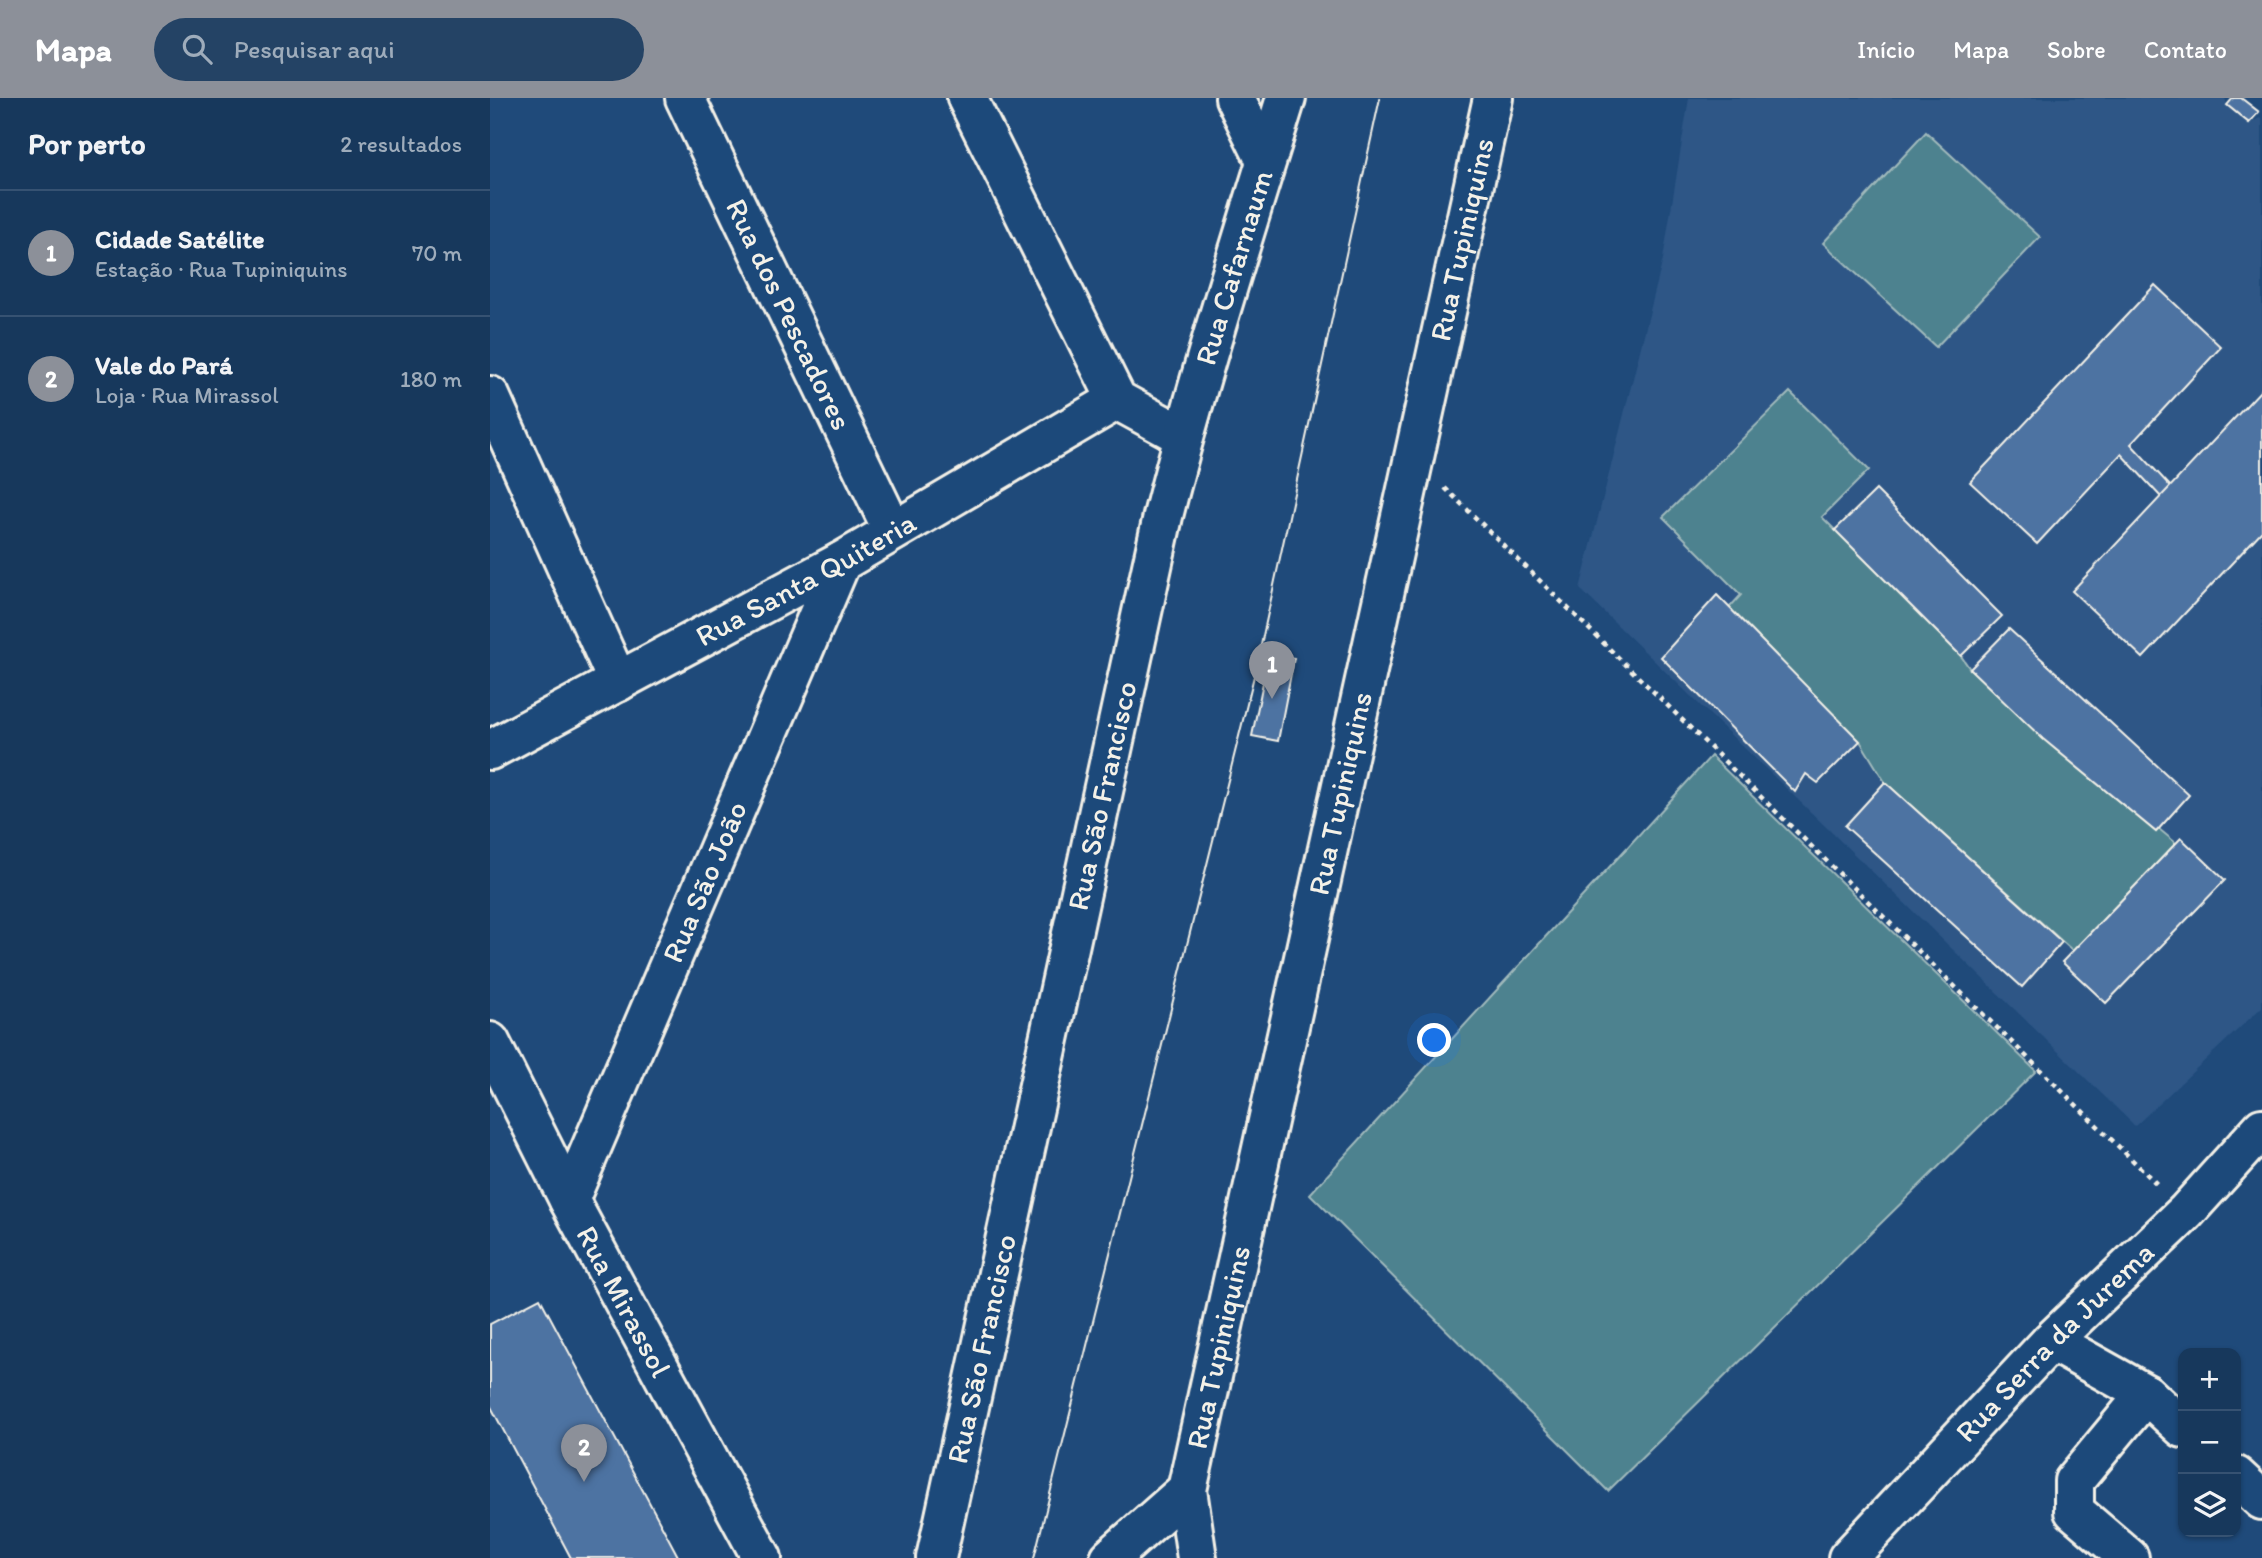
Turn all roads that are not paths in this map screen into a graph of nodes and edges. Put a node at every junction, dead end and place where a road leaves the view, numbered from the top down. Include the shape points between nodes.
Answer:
1 (685, 98) edge
2 (967, 98) edge
3 (1235, 98) edge
4 (1286, 98) edge
5 (1493, 98) edge
6 (1266, 162) junction
7 (490, 396) edge
8 (1117, 400) junction
9 (1183, 436) junction
10 (893, 531) junction
11 (841, 562) junction
12 (618, 682) junction
13 (490, 750) edge
14 (490, 1042) edge
15 (2262, 1128) edge
16 (569, 1200) junction
17 (2051, 1341) junction
18 (2146, 1394) junction
19 (2178, 1423) edge
20 (2241, 1481) edge
21 (1186, 1489) junction
22 (2262, 1500) edge
23 (762, 1558) edge
24 (936, 1558) edge
25 (1110, 1558) edge
26 (1197, 1558) edge
27 (1848, 1558) edge
28 (2129, 1558) edge

1 - 10 street, Rua dos Pescadores
2 - 8 street
3 - 6 street
4 - 6 street, Rua Cafarnaum
5 - 21 street, Rua Tupiniquins
6 - 9 street, Rua Cafarnaum
7 - 12 street
8 - 9 street
8 - 10 street, Rua Santa Quiteria
9 - 24 street, Rua São Francisco
10 - 11 street, Rua Santa Quiteria
11 - 12 street, Rua Santa Quiteria
11 - 16 street, Rua São João
12 - 13 street, Rua Santa Quiteria
14 - 16 street, Rua Mirassol
15 - 17 street, Rua Serra da Jurema via 2186,1212
16 - 23 street, Rua Mirassol
17 - 18 street
17 - 27 street, Rua Serra da Jurema
18 - 19 street
18 - 28 street via 2074,1481 2074,1511
20 - 22 street
21 - 25 street, Rua Tupiniquins
21 - 26 street, Rua Tupiniquins

